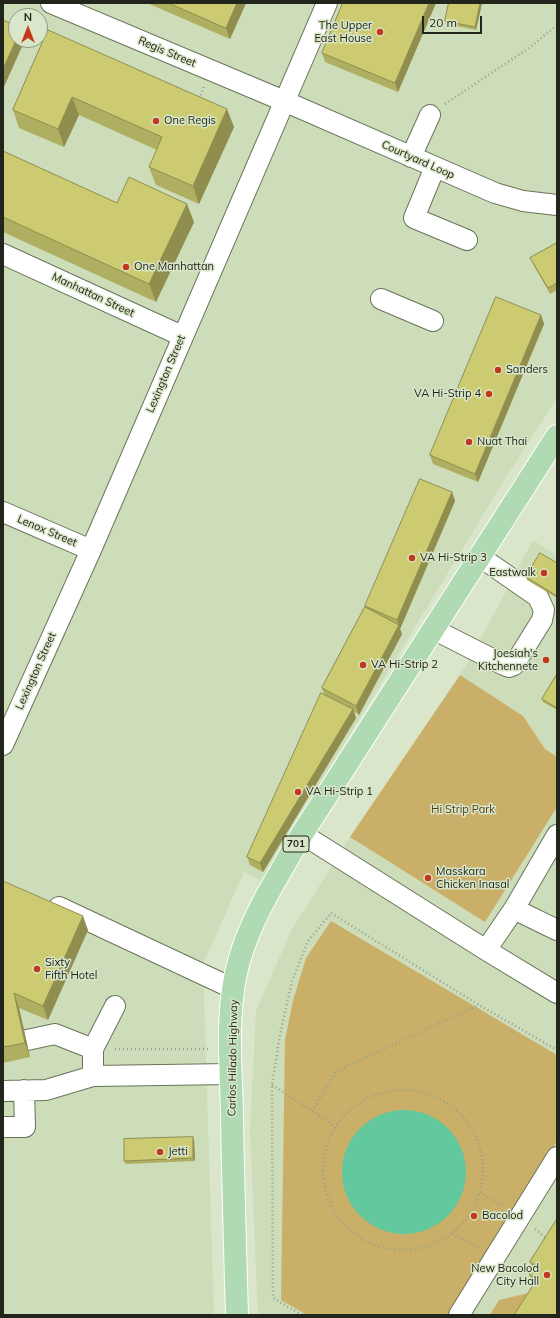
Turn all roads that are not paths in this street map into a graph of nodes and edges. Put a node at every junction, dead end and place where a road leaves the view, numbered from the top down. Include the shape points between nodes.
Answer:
1 (51, 3) edge
2 (327, 3) edge
3 (284, 101) junction
4 (430, 115) road end
5 (411, 157) junction
6 (435, 167) junction
7 (557, 205) edge
8 (467, 240) dead end
9 (3, 254) edge
10 (381, 299) dead end
11 (433, 321) dead end
12 (182, 336) junction
13 (555, 443) edge
14 (3, 512) edge
15 (91, 550) junction
16 (480, 556) junction
17 (433, 629) junction
18 (3, 745) edge
19 (302, 834) junction
20 (557, 835) edge
21 (39, 898) edge
22 (514, 909) junction
23 (557, 930) edge
24 (486, 950) junction
25 (234, 989) junction
26 (557, 993) edge
27 (115, 1006) dead end
28 (27, 1040) dead end
29 (93, 1050) junction
30 (231, 1074) junction
31 (93, 1076) junction
32 (3, 1090) edge
33 (24, 1090) junction
34 (3, 1127) edge
35 (557, 1157) edge
36 (237, 1315) edge
37 (459, 1315) edge

1 - 3 street, Regis Street
2 - 3 street, Lexington Street
3 - 5 street, Courtyard Loop
3 - 12 street, Lexington Street
4 - 5 street
5 - 6 street, Courtyard Loop
6 - 7 street, Courtyard Loop via 495,193 524,201
6 - 8 street via 414,218
9 - 12 street, Manhattan Street
10 - 11 street
12 - 15 street, Lexington Street
13 - 16 main road, Carlos Hilado Highway / 701
14 - 15 street, Lenox Street
15 - 18 street, Lexington Street
16 - 17 main road, Carlos Hilado Highway / 701
16 - 17 street via 538,597 544,610 542,620 514,665 504,666
17 - 19 main road, Carlos Hilado Highway / 701
19 - 24 street
19 - 25 main road, Carlos Hilado Highway / 701 via 247,936
20 - 22 street
21 - 25 street
22 - 23 street
22 - 24 street
24 - 26 street
25 - 30 main road, Carlos Hilado Highway / 701 via 231,1017
27 - 29 street
28 - 29 street via 55,1034
29 - 31 street
30 - 31 street
30 - 36 main road, Carlos Hilado Highway / 701
31 - 33 street via 46,1090
32 - 33 street
33 - 34 street via 25,1127
35 - 37 street

